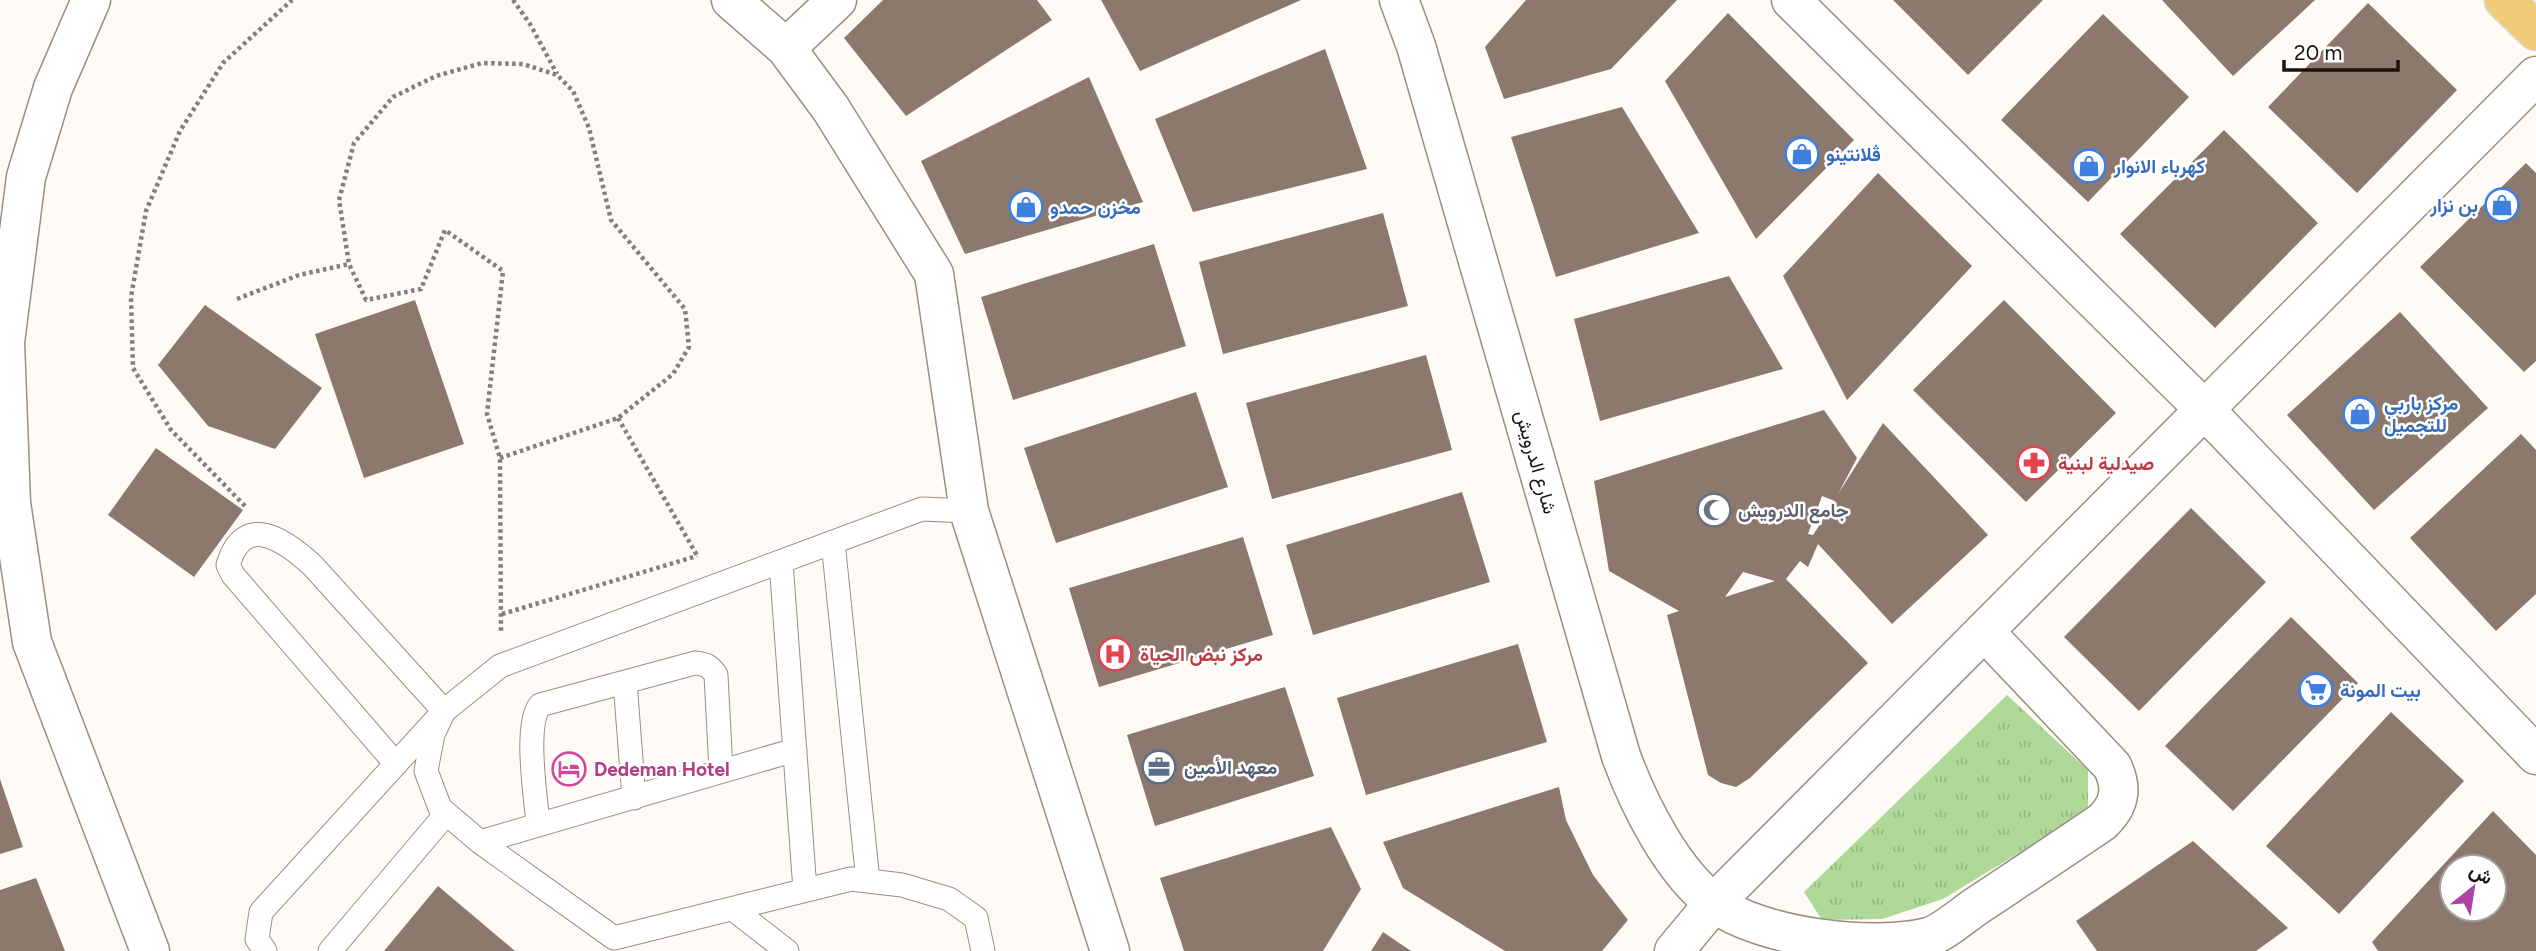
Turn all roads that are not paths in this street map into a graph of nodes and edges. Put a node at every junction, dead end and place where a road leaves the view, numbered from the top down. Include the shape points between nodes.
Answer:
1 (90, 0) edge
2 (731, 0) edge
3 (837, 0) edge
4 (1399, 0) edge
5 (1791, 0) edge
6 (2504, 0) edge
7 (2536, 31) edge
8 (786, 48) junction
9 (2536, 76) edge
10 (2204, 409) junction
11 (5, 504) edge
12 (969, 511) junction
13 (833, 542) junction
14 (781, 562) junction
15 (1984, 631) junction
16 (625, 682) junction
17 (444, 711) junction
18 (795, 750) junction
19 (2536, 755) edge
20 (396, 764) junction
21 (721, 771) junction
22 (634, 798) junction
23 (446, 814) junction
24 (538, 825) junction
25 (480, 842) junction
26 (868, 881) junction
27 (805, 890) junction
28 (1714, 903) junction
29 (733, 909) junction
30 (150, 951) edge
31 (265, 951) edge
32 (330, 951) edge
33 (787, 951) edge
34 (983, 951) edge
35 (1110, 951) edge
36 (1674, 951) edge

1 - 11 street via 53,88 26,177 5,342
2 - 8 street
3 - 8 street
4 - 28 street, شارع الدرويش via 1621,756 1633,789 1668,850
5 - 10 street
6 - 7 main road
8 - 12 street via 831,109 934,274
9 - 10 street
10 - 15 street
10 - 19 street
11 - 30 street via 32,642
12 - 13 lane via 922,509
12 - 35 street
13 - 14 lane
13 - 26 lane
14 - 17 lane via 500,666
14 - 18 lane
15 - 28 street
15 - 28 street, شارع الدرويش via 2112,766 2120,790 2112,814 1931,936 1881,943 1819,941 1783,933
16 - 21 lane via 695,663 711,667 716,675
16 - 22 lane
16 - 24 lane via 540,705 536,711 531,732
17 - 20 lane
17 - 20 lane via 296,550 262,534 241,541 230,556 233,575
17 - 23 lane via 433,734 426,771
18 - 21 lane
18 - 27 lane
20 - 31 lane via 261,912 257,939
21 - 22 lane
22 - 24 lane
23 - 25 lane
23 - 32 lane
24 - 25 lane
25 - 29 lane via 614,938
26 - 27 lane via 851,879
26 - 34 lane via 902,884 949,899 976,918
27 - 29 lane
28 - 36 street
29 - 33 lane

